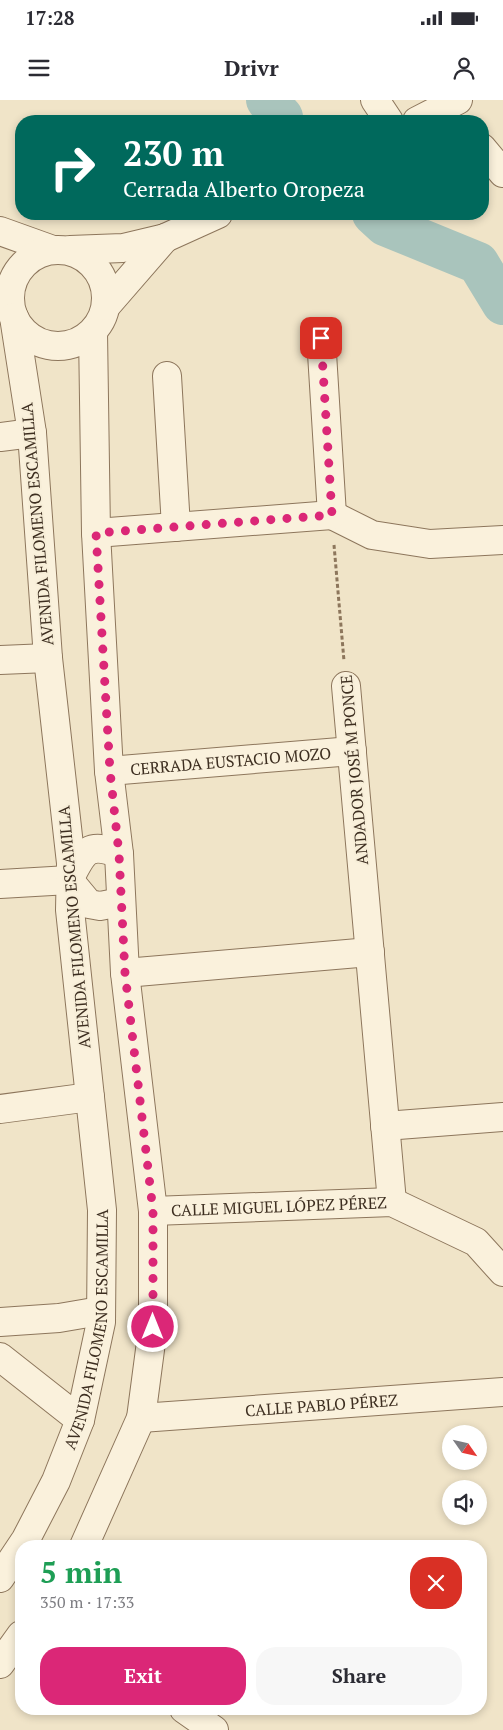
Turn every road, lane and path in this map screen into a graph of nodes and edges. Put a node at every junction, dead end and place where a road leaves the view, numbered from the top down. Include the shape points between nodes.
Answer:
1 (374, 100) edge
2 (455, 109) edge
3 (385, 115) edge
4 (436, 115) edge
5 (489, 156) edge
6 (503, 173) edge
7 (205, 220) edge
8 (0, 231) edge
9 (165, 238) junction
10 (61, 250) junction
11 (8, 298) edge
12 (106, 306) junction
13 (93, 332) junction
14 (321, 338) dead end
15 (167, 376) dead end
16 (32, 433) junction
17 (0, 437) edge
18 (332, 515) junction
19 (176, 527) junction
20 (96, 533) junction
21 (503, 540) edge
22 (48, 658) junction
23 (0, 660) edge
24 (346, 686) joint
25 (352, 751) junction
26 (110, 771) junction
27 (119, 854) junction
28 (69, 880) junction
29 (0, 884) edge
30 (121, 902) junction
31 (370, 952) junction
32 (125, 973) junction
33 (90, 1097) junction
34 (0, 1109) edge
35 (503, 1117) edge
36 (385, 1126) junction
37 (392, 1202) junction
38 (153, 1211) junction
39 (503, 1272) edge
40 (100, 1311) junction
41 (0, 1322) edge
42 (0, 1357) edge
43 (503, 1392) edge
44 (141, 1418) junction
45 (80, 1420) junction
46 (25, 1540) edge
47 (87, 1540) edge
48 (15, 1556) edge
49 (0, 1578) edge
50 (15, 1643) edge
51 (0, 1664) edge
52 (193, 1715) edge
53 (214, 1730) edge

1 - 3 street
2 - 4 street
5 - 6 street
7 - 9 street
8 - 10 street
9 - 10 street via 123,248
9 - 12 street
10 - 11 street via 35,255 20,268
10 - 12 street via 85,257 100,273 106,289
11 - 13 street via 23,331 36,341 66,346
11 - 16 street, AVENIDA FILOMENO ESCAMILLA
12 - 13 street
13 - 20 street
14 - 18 street
15 - 19 street
16 - 17 street
16 - 22 street, AVENIDA FILOMENO ESCAMILLA
18 - 19 street
18 - 21 street via 372,535 430,544
18 - 24 path, ANDADOR JOSÉ M PONCE
19 - 20 street
20 - 26 street
22 - 23 street
22 - 28 street, AVENIDA FILOMENO ESCAMILLA via 70,863
24 - 25 street, ANDADOR JOSÉ M PONCE
25 - 26 street, CERRADA EUSTACIO MOZO
25 - 31 street, ANDADOR JOSÉ M PONCE
26 - 27 street
27 - 28 street via 104,848 88,850
27 - 30 street
28 - 29 street
28 - 30 street via 89,904 100,906
28 - 33 street, AVENIDA FILOMENO ESCAMILLA
30 - 32 street
31 - 32 street
31 - 36 street, ANDADOR JOSÉ M PONCE
32 - 38 street
33 - 34 street
33 - 40 street, AVENIDA FILOMENO ESCAMILLA via 102,1210
35 - 36 street
36 - 37 street, ANDADOR JOSÉ M PONCE
37 - 38 street, CALLE MIGUEL LÓPEZ PÉREZ
37 - 39 street, CALLE MIGUEL LÓPEZ PÉREZ via 476,1242
38 - 44 street via 153,1327
40 - 41 street via 60,1318
40 - 45 street, AVENIDA FILOMENO ESCAMILLA via 101,1322
42 - 45 street
43 - 44 street, CALLE PABLO PÉREZ
44 - 47 street
45 - 46 street, AVENIDA FILOMENO ESCAMILLA via 56,1482
48 - 49 street, AVENIDA FILOMENO ESCAMILLA
50 - 51 street
52 - 53 street

